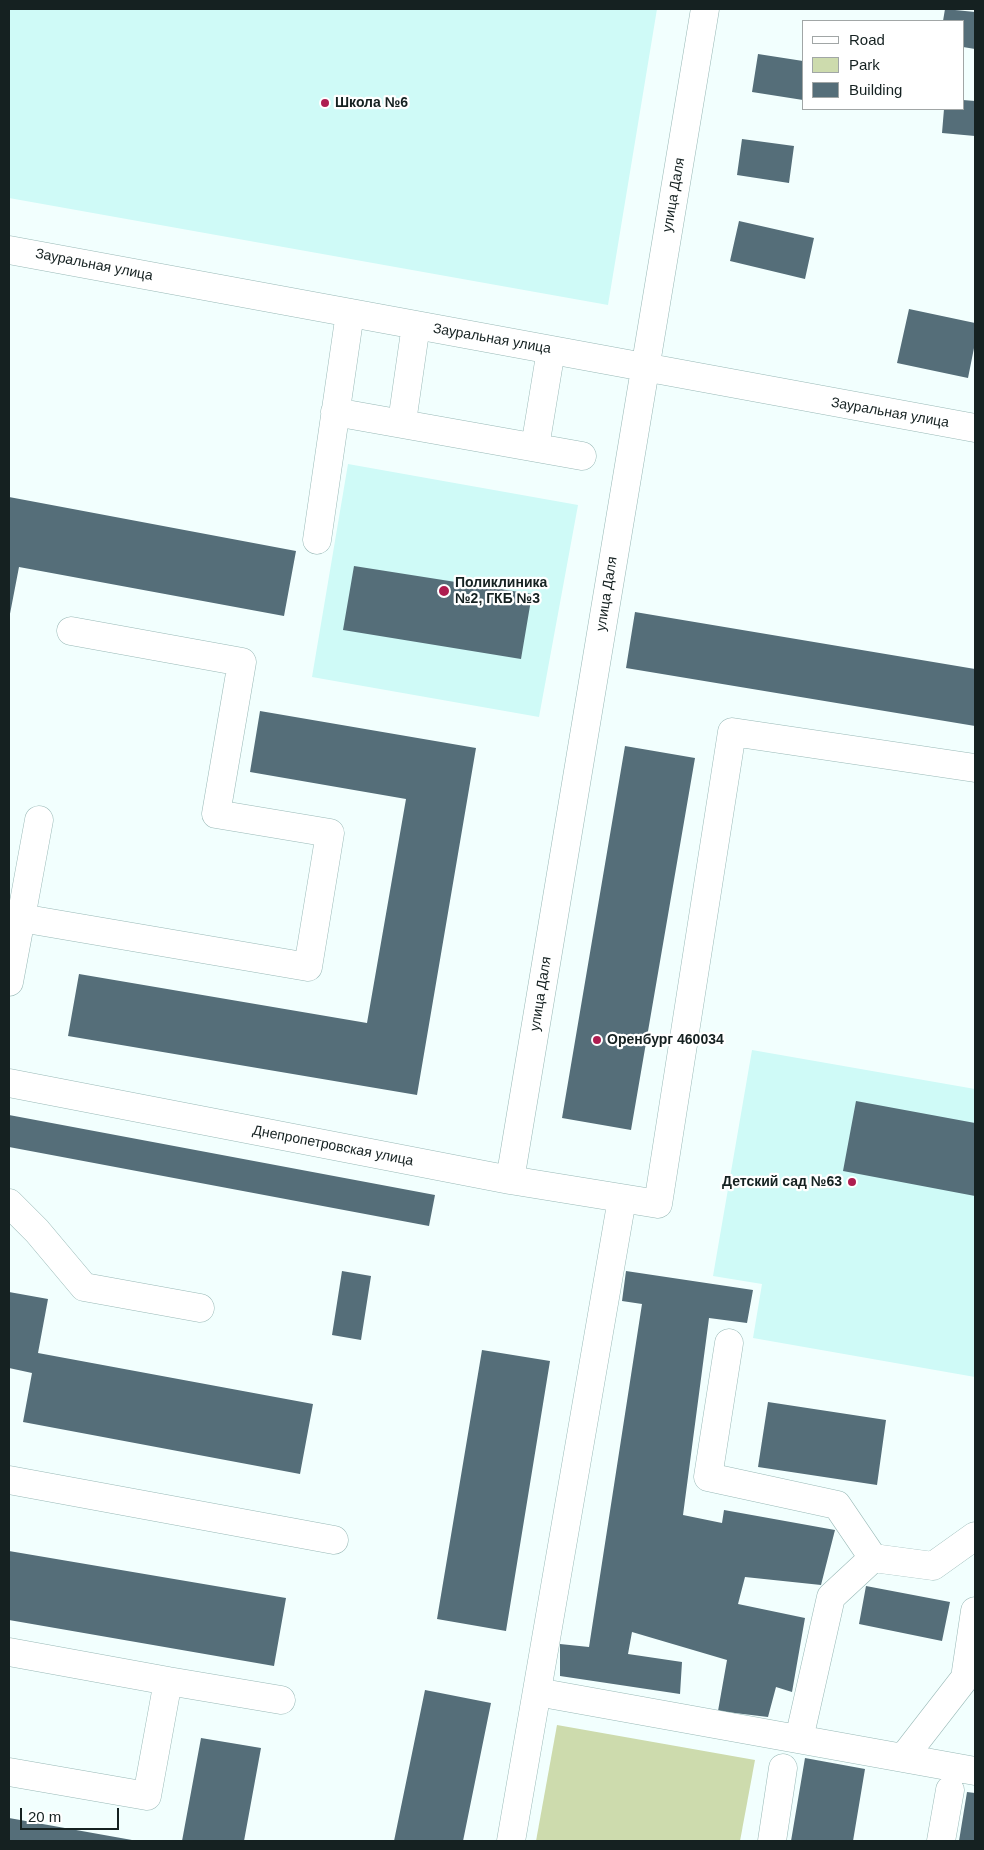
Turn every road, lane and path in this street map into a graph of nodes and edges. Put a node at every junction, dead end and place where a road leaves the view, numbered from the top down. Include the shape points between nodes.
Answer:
1 (705, 9) edge
2 (9, 250) edge
3 (350, 313) junction
4 (416, 325) junction
5 (551, 350) junction
6 (644, 367) junction
7 (335, 412) junction
8 (402, 422) junction
9 (975, 428) edge
10 (535, 447) junction
11 (582, 456) dead end
12 (318, 540) dead end
13 (71, 630) dead end
14 (975, 768) edge
15 (39, 820) dead end
16 (21, 918) junction
17 (9, 982) edge
18 (9, 1083) edge
19 (510, 1180) junction
20 (622, 1199) junction
21 (9, 1203) edge
22 (200, 1308) dead end
23 (729, 1343) dead end
24 (9, 1480) edge
25 (975, 1536) edge
26 (334, 1540) dead end
27 (873, 1558) junction
28 (975, 1611) edge
29 (9, 1652) edge
30 (168, 1681) junction
31 (537, 1692) junction
32 (282, 1700) dead end
33 (799, 1739) junction
34 (903, 1758) junction
35 (784, 1768) dead end
36 (975, 1771) edge
37 (9, 1772) edge
38 (950, 1790) dead end
39 (511, 1841) edge
40 (772, 1841) edge
41 (941, 1841) edge

1 - 6 street, улица Даля
2 - 3 street, Зауральная улица
3 - 4 street, Зауральная улица
3 - 7 street
4 - 5 street, Зауральная улица
4 - 8 street
5 - 6 street, Зауральная улица
5 - 10 street
6 - 9 street, Зауральная улица
6 - 19 street, улица Даля
7 - 8 street
7 - 12 street
8 - 10 street
10 - 11 street
13 - 16 street via 242,662 216,814 330,833 308,967
14 - 20 street, Днепропетровская улица via 732,732 658,1204
15 - 16 street
16 - 17 street
18 - 19 street, Днепропетровская улица
19 - 20 street, Днепропетровская улица
20 - 31 street
21 - 22 street via 38,1231 84,1287
23 - 27 street via 708,1477 837,1505
24 - 26 street
25 - 27 street via 933,1566
27 - 33 street via 831,1596
28 - 34 street via 965,1678
29 - 30 street
30 - 32 street
30 - 37 street via 147,1796
31 - 33 street
31 - 39 street
33 - 34 street
34 - 36 street
35 - 40 street
38 - 41 street

